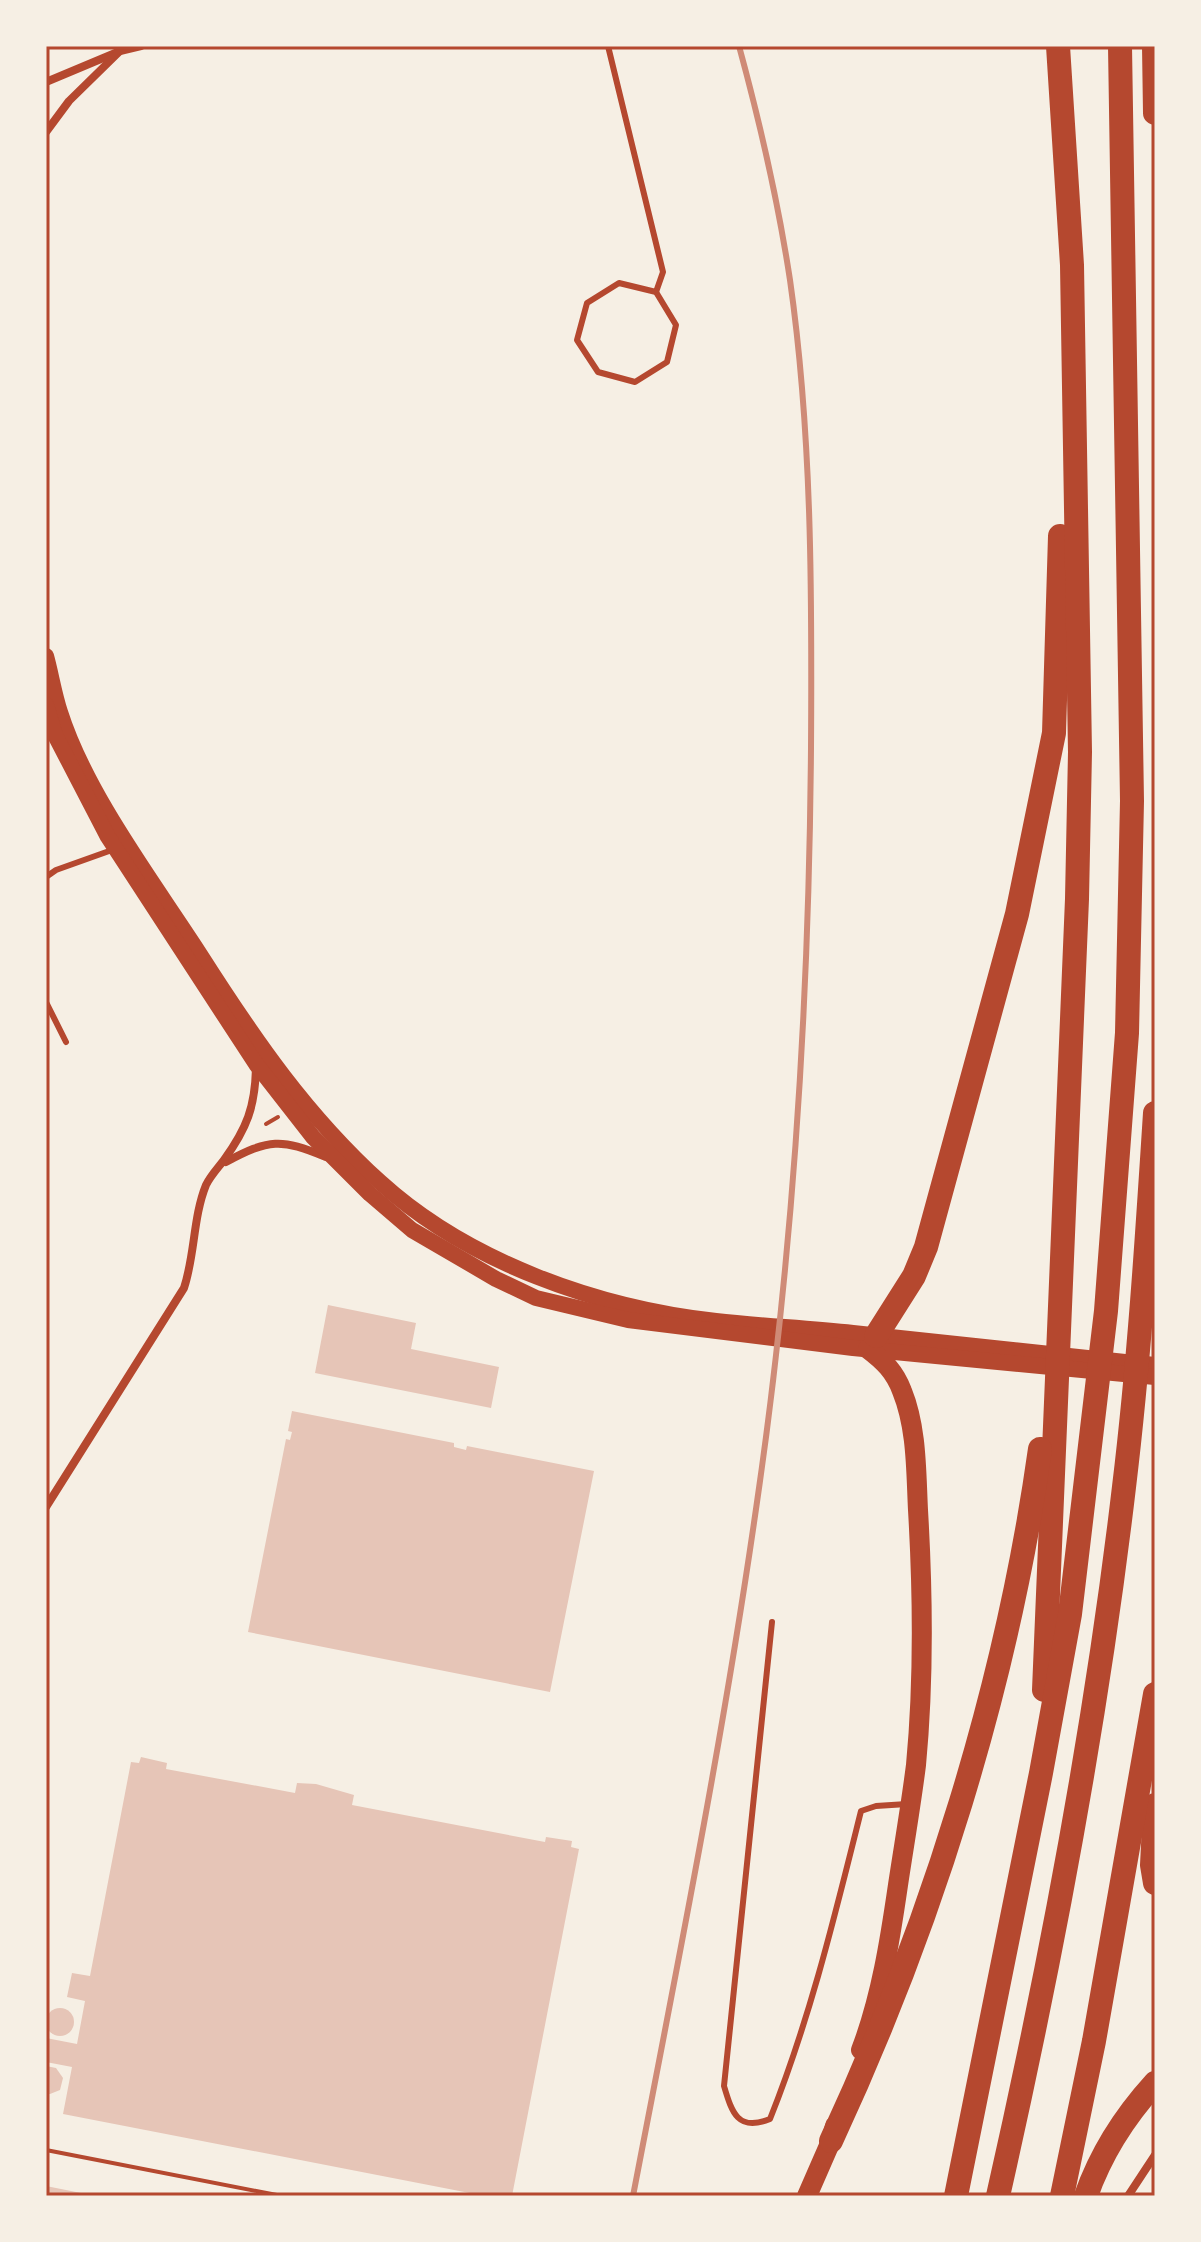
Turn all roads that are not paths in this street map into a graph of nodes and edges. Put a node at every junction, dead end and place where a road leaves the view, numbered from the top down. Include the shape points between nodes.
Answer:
1 (141, 46) edge
2 (608, 46) edge
3 (1058, 46) edge
4 (1120, 46) edge
5 (1154, 46) edge
6 (120, 51) junction
7 (46, 82) edge
8 (1155, 113) edge
9 (46, 132) edge
10 (656, 292) junction
11 (1074, 494) junction
12 (46, 656) edge
13 (46, 705) edge
14 (116, 849) junction
15 (46, 877) edge
16 (46, 1002) edge
17 (66, 1042) dead end
18 (256, 1064) junction
19 (1155, 1113) edge
20 (337, 1161) junction
21 (221, 1164) junction
22 (1059, 1312) junction
23 (712, 1326) junction
24 (863, 1342) junction
25 (998, 1354) junction
26 (1155, 1365) edge
27 (1155, 1377) edge
28 (46, 1507) edge
29 (772, 1622) dead end
30 (1155, 1694) edge
31 (1041, 1773) junction
32 (911, 1804) junction
33 (1155, 1805) edge
34 (1155, 1883) edge
35 (1155, 2083) edge
36 (831, 2141) junction
37 (1155, 2155) edge
38 (807, 2196) edge
39 (956, 2196) edge
40 (998, 2196) edge
41 (1062, 2196) edge
42 (1086, 2196) edge
43 (1128, 2196) edge

1 - 6 street
2 - 10 lane via 663,272
3 - 11 highway via 1072,265
4 - 31 highway via 1132,801 1127,1033 1106,1311 1070,1614
5 - 8 highway
6 - 7 street
6 - 9 street
10 - 10 lane via 676,325 667,362 635,382 598,372 577,340 587,303 619,283
11 - 22 highway via 1080,752
11 - 24 highway via 1060,522 1054,733 1017,914 926,1247 914,1276
12 - 23 main road via 60,713 123,835 275,1068 349,1151 382,1184 492,1257 589,1296
13 - 14 main road via 55,735
14 - 15 lane
14 - 18 main road
16 - 17 lane
18 - 20 main road via 288,1109
18 - 21 street via 251,1116
19 - 40 highway via 1124,1487 1092,1716 1052,1944
20 - 21 street via 293,1143 271,1144
20 - 23 main road via 412,1230 536,1298 628,1320
21 - 28 street via 206,1186 184,1288
22 - 31 highway
22 - 36 highway via 1031,1517 960,1806 869,2059
23 - 24 main road
24 - 25 main road
24 - 32 main road via 894,1373 903,1392 915,1456 921,1661
25 - 26 main road
25 - 27 main road
29 - 32 lane via 724,2086 739,2120 756,2125 770,2119 785,2082 826,1954 861,1811
30 - 41 highway
31 - 39 highway
32 - 36 main road via 879,1985
33 - 34 highway
35 - 42 highway via 1104,2153
36 - 38 main road
37 - 43 street

